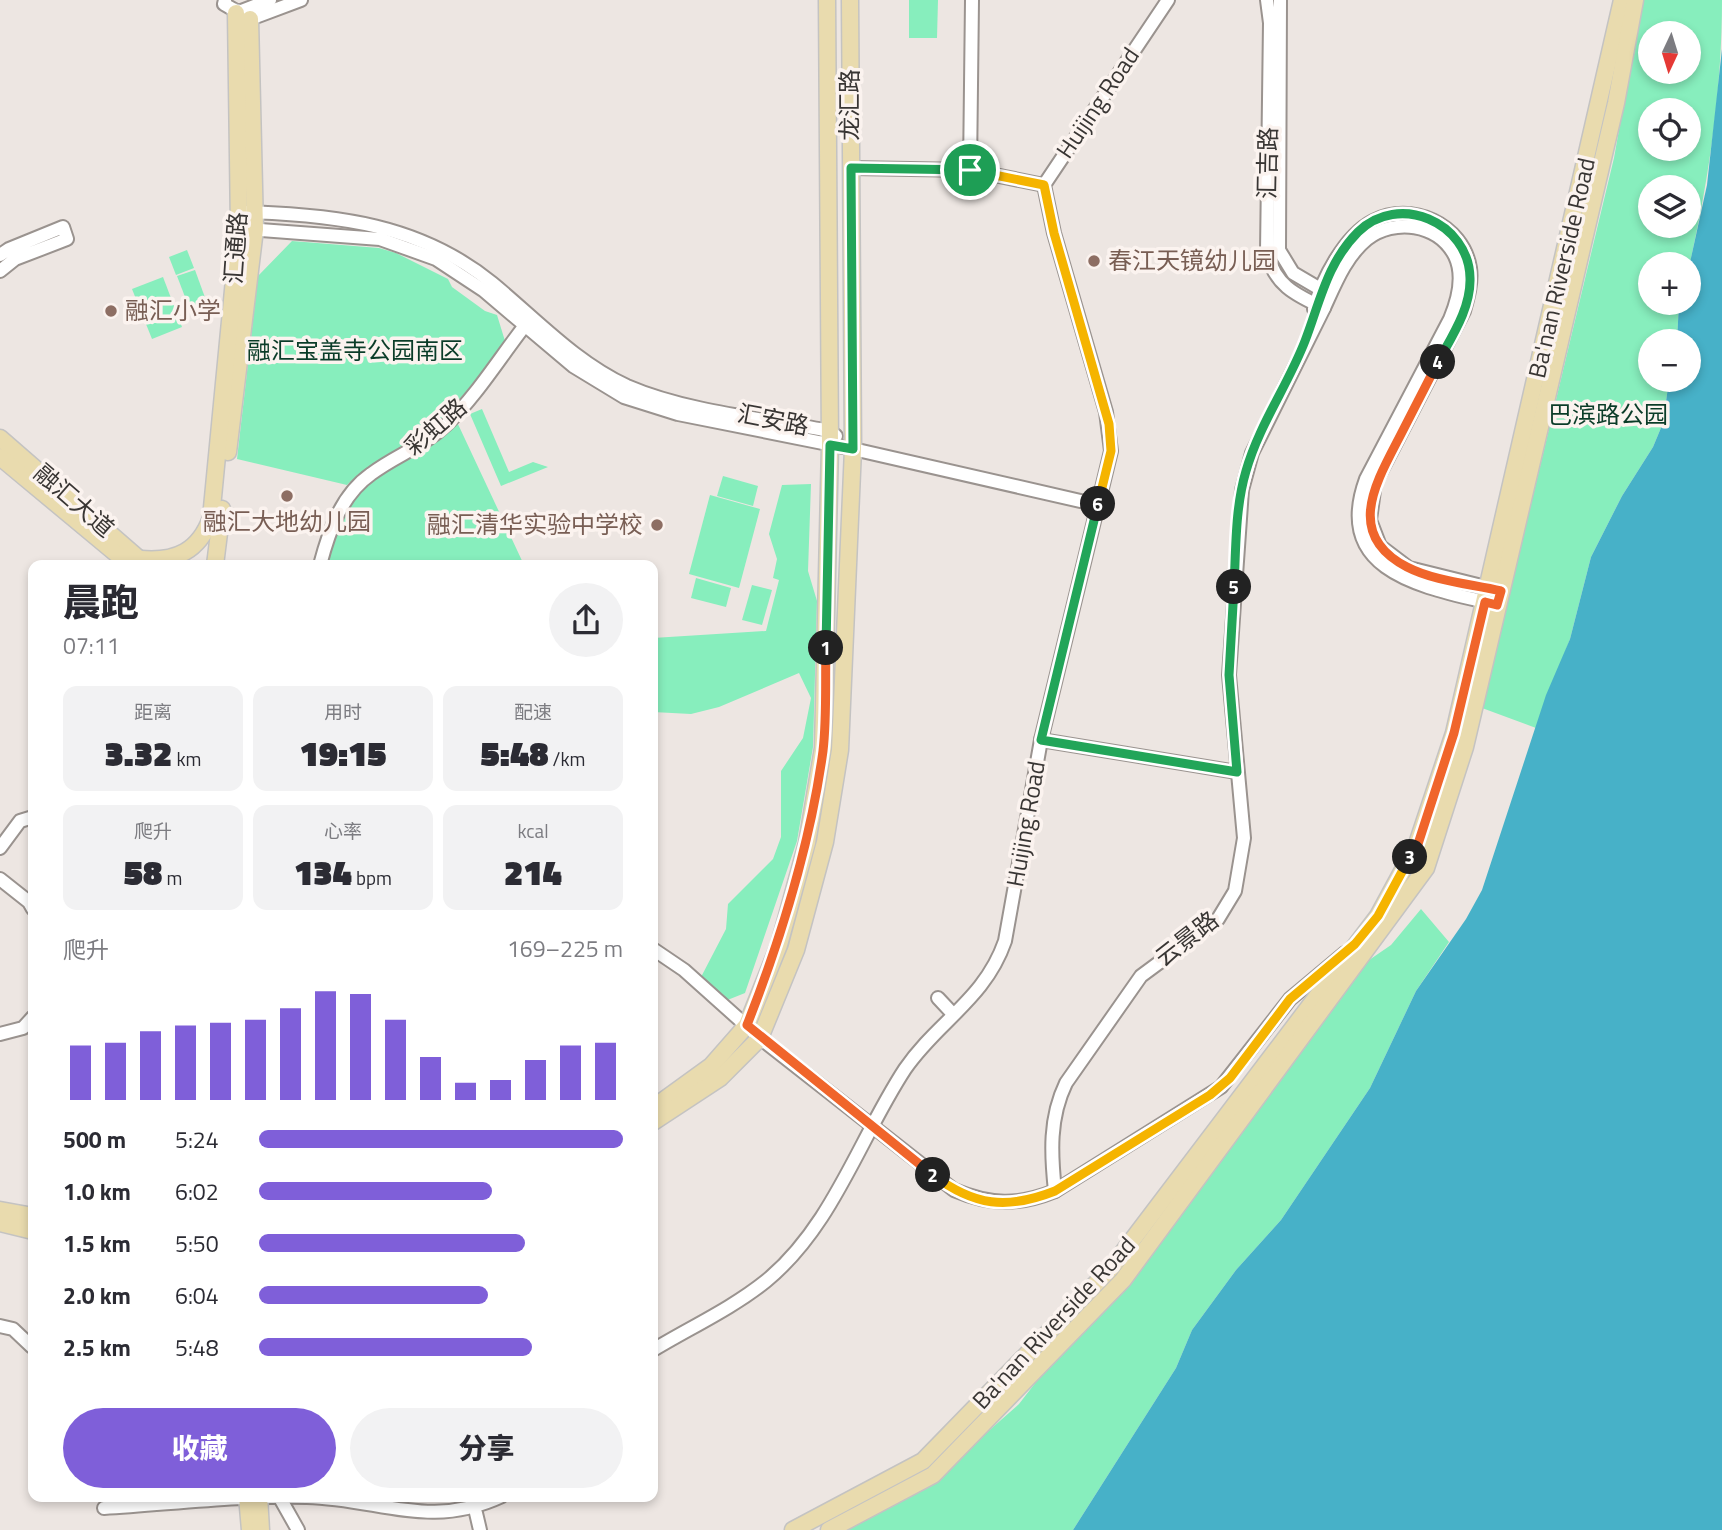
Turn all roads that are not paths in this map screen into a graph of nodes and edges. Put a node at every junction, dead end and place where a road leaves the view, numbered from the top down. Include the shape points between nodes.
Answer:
1 (225, 0) edge
2 (270, 0) edge
3 (301, 0) edge
4 (827, 0) edge
5 (850, 0) edge
6 (972, 0) edge
7 (1168, 0) edge
8 (1267, 0) edge
9 (1279, 0) edge
10 (1622, 0) edge
11 (1635, 0) edge
12 (243, 16) junction
13 (851, 168) junction
14 (970, 170) junction
15 (1044, 185) junction
16 (247, 220) junction
17 (0, 255) edge
18 (0, 271) edge
19 (1326, 293) junction
20 (1319, 306) junction
21 (528, 321) junction
22 (0, 438) edge
23 (830, 438) junction
24 (853, 449) junction
25 (0, 457) edge
26 (1098, 505) junction
27 (135, 560) edge
28 (136, 560) edge
29 (158, 560) edge
30 (215, 560) edge
31 (322, 560) edge
32 (1493, 596) junction
33 (1041, 740) junction
34 (1237, 772) junction
35 (28, 819) edge
36 (0, 848) edge
37 (0, 879) edge
38 (28, 901) edge
39 (1355, 944) junction
40 (658, 952) edge
41 (938, 998) dead end
42 (953, 1014) junction
43 (28, 1022) edge
44 (747, 1025) junction
45 (0, 1034) edge
46 (760, 1038) junction
47 (658, 1104) edge
48 (658, 1119) edge
49 (871, 1128) junction
50 (1055, 1191) junction
51 (0, 1210) edge
52 (28, 1215) edge
53 (0, 1223) edge
54 (28, 1230) edge
55 (0, 1326) edge
56 (28, 1343) edge
57 (658, 1347) edge
58 (185, 1502) edge
59 (253, 1502) edge
60 (254, 1502) edge
61 (282, 1502) edge
62 (337, 1502) edge
63 (493, 1502) edge
64 (104, 1508) dead end
65 (477, 1513) junction
66 (250, 1530) edge
67 (261, 1530) edge
68 (298, 1530) edge
69 (480, 1530) edge
70 (793, 1530) edge
71 (829, 1530) edge

1 - 12 street via 224,4
2 - 12 street
3 - 12 street
4 - 23 main road, 龙汇路
5 - 13 main road, 龙汇路
6 - 14 street
7 - 15 street, Huijing Road
8 - 20 street, 汇吉路 via 1268,251 1277,279
9 - 19 street, 汇吉路 via 1279,250 1293,273
10 - 32 main road, Ba'nan Riverside Road
11 - 32 main road, Ba'nan Riverside Road via 1616,103
12 - 16 main road, 汇通路
13 - 14 street
13 - 24 main road, 龙汇路
14 - 15 street
15 - 26 street, Huijing Road via 1109,424 1111,451
16 - 21 street, 汇安路 via 400,244 436,259
16 - 29 main road, 汇通路 via 211,518 198,543 185,553
16 - 30 main road, 汇通路
17 - 18 street via 65,233
19 - 20 street
19 - 32 street via 1335,262 1373,220 1392,215 1428,217 1443,225 1464,250 1471,281 1464,311 1376,484 1370,520 1380,545 1403,565
20 - 34 street, 云景路 via 1252,453 1242,490 1229,675
21 - 23 street, 汇安路 via 628,386
21 - 31 street, 彩虹路 via 446,425 354,488 341,507
22 - 28 main road, 融汇大道
23 - 24 street, 汇安路
23 - 44 main road, 龙汇路 via 823,748 807,842 779,945
24 - 26 street, 汇安路
24 - 46 main road, 龙汇路 via 838,763 825,842 796,950
25 - 27 main road, 融汇大道
26 - 33 street, Huijing Road
32 - 39 main road, Ba'nan Riverside Road via 1418,844 1378,916
32 - 71 main road, Ba'nan Riverside Road via 1465,747 1426,868 1123,1280 933,1475
33 - 34 street
33 - 42 street, Huijing Road via 1005,941 996,967
34 - 50 street, 云景路 via 1244,838 1235,891 1218,919 1141,975 1066,1083 1052,1131
35 - 36 street via 20,821
37 - 38 street
39 - 50 street via 1290,999 1222,1087
39 - 70 main road, Ba'nan Riverside Road via 1111,1268 923,1461
40 - 44 street
41 - 42 street
42 - 49 street, Huijing Road via 906,1068
43 - 45 street
44 - 46 street
44 - 47 main road via 710,1066
46 - 48 main road via 720,1078
46 - 49 street
49 - 50 street via 954,1190 977,1199 1001,1204 1030,1201
49 - 57 street, Huijing Road via 809,1235 768,1279 727,1309
51 - 52 main road
53 - 54 main road
55 - 56 street via 13,1329
58 - 64 street
59 - 66 main road
60 - 67 main road
61 - 68 street
62 - 65 street via 390,1517 437,1522
63 - 65 street
65 - 69 street

